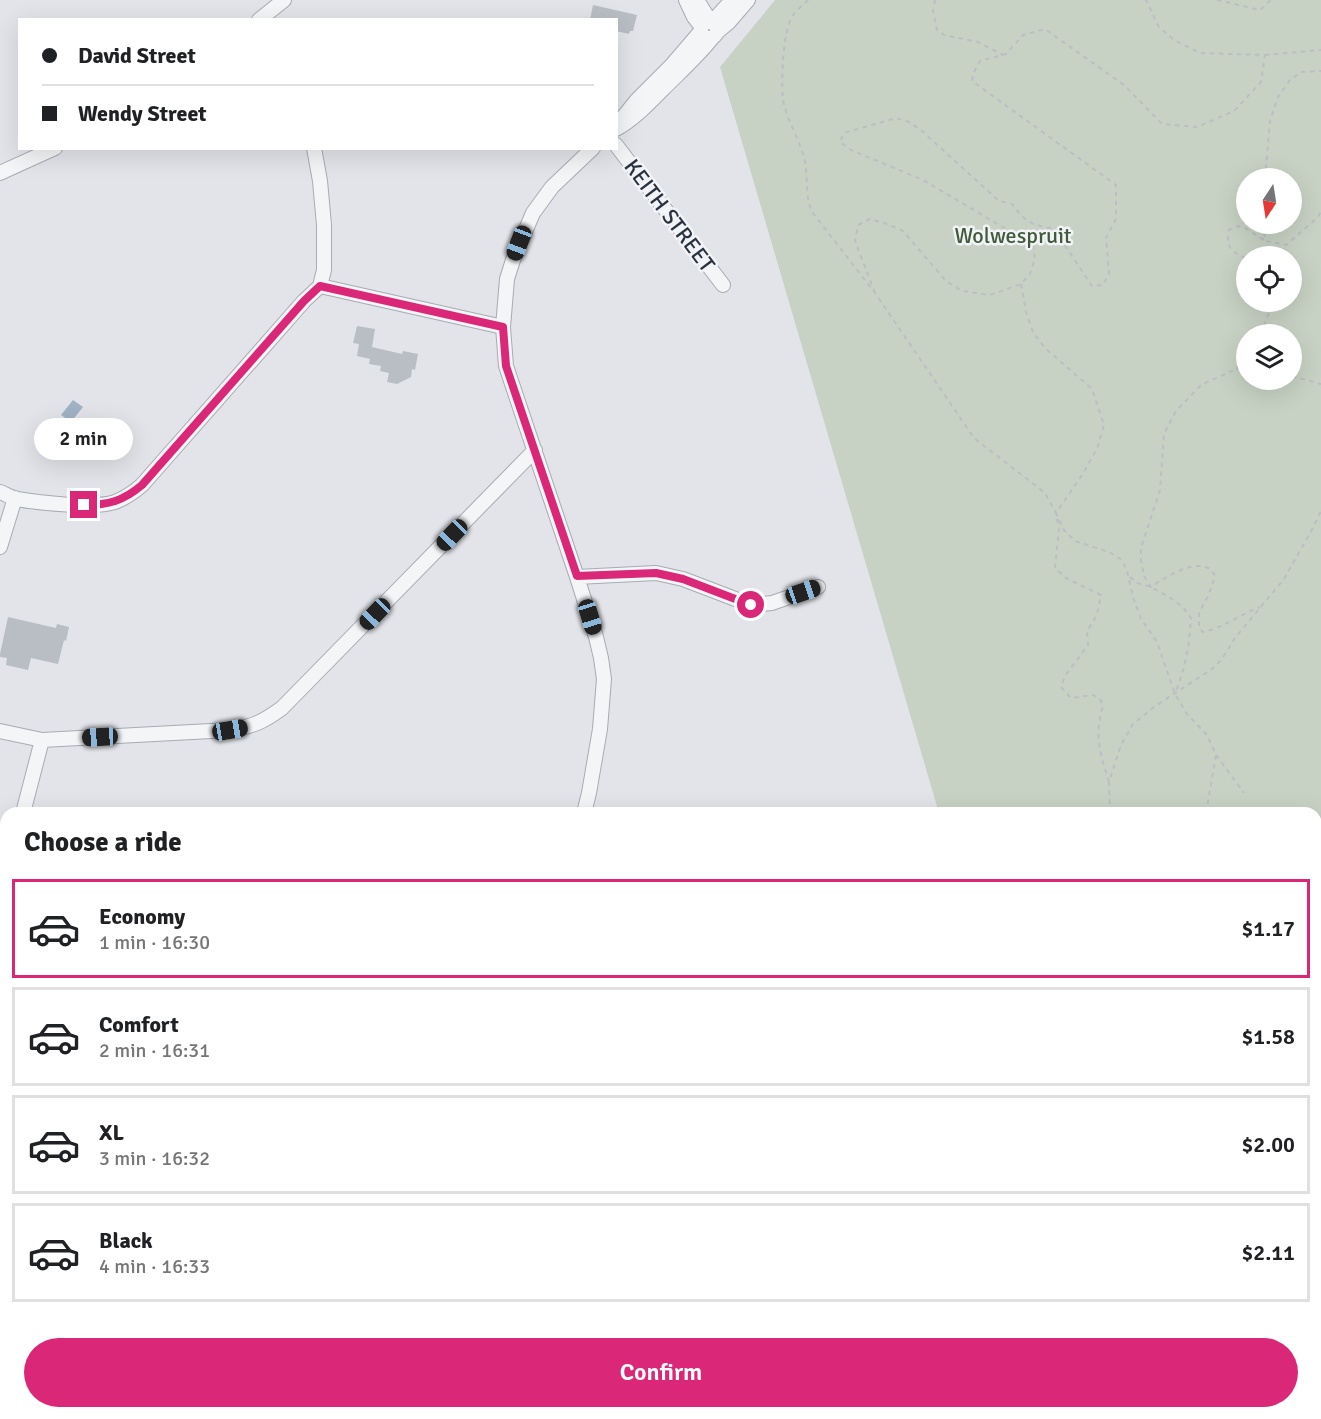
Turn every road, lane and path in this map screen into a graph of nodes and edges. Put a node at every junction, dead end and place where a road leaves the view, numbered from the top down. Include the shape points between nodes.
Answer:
1 (284, 0) edge
2 (686, 0) edge
3 (697, 0) edge
4 (732, 0) edge
5 (748, 0) edge
6 (808, 0) edge
7 (935, 0) edge
8 (1146, 0) edge
9 (1217, 0) edge
10 (1271, 0) edge
11 (262, 18) edge
12 (709, 28) junction
13 (1321, 50) edge
14 (1003, 55) junction
15 (1265, 55) junction
16 (1321, 71) edge
17 (618, 125) edge
18 (618, 148) edge
19 (51, 150) edge
20 (314, 150) edge
21 (591, 150) edge
22 (1266, 168) edge
23 (0, 173) edge
24 (1321, 212) edge
25 (1264, 234) edge
26 (1266, 241) junction
27 (1236, 254) edge
28 (1021, 284) junction
29 (723, 285) dead end
30 (320, 286) junction
31 (875, 293) junction
32 (503, 327) junction
33 (1236, 369) edge
34 (1302, 379) edge
35 (1321, 384) edge
36 (535, 450) junction
37 (0, 492) edge
38 (15, 498) junction
39 (1321, 511) edge
40 (1056, 513) junction
41 (0, 547) edge
42 (577, 576) junction
43 (1128, 576) junction
44 (818, 587) dead end
45 (1151, 587) junction
46 (1260, 608) junction
47 (1198, 628) junction
48 (1190, 633) junction
49 (1175, 694) junction
50 (0, 731) edge
51 (42, 740) junction
52 (1216, 755) junction
53 (1109, 782) junction
54 (1244, 793) dead end
55 (25, 807) edge
56 (586, 807) edge
57 (1110, 807) edge
58 (1207, 807) edge

1 - 11 street
2 - 12 street
3 - 12 street
4 - 12 street
5 - 12 street via 729,22
6 - 31 path via 793,15 787,30 784,104 805,162 812,212
7 - 14 path via 937,30 978,42
8 - 15 path via 1159,27 1174,40 1200,52
9 - 10 path via 1260,10
12 - 17 street via 636,101
13 - 15 path
14 - 15 path via 1023,35 1045,28 1124,85 1162,124 1197,127 1234,111 1261,82
14 - 28 path via 980,62 972,81 1116,184 1116,219 1106,238 1108,274 1103,285 1092,286 1054,229 1030,223 1012,204 999,201 909,122 896,118 885,121 844,133 840,142 923,180 1033,246 1035,259
16 - 22 path via 1301,72 1278,97 1270,121
18 - 29 street, KEITH STREET
19 - 23 street
20 - 30 street via 324,225
21 - 32 street via 552,187 533,213 507,279
24 - 26 path via 1286,245
25 - 26 path
26 - 27 path via 1238,226 1229,230 1227,242
28 - 31 path via 990,295 962,291 946,281 903,231 870,219 858,225 855,241
28 - 40 path via 1033,332 1045,348 1092,389 1104,425 1097,449
30 - 32 street
30 - 38 street via 131,495 103,505
31 - 40 path via 974,438 1045,493
32 - 36 street via 506,366
33 - 45 path via 1202,385 1176,411 1164,434 1160,490 1141,548 1144,576
34 - 35 path
36 - 42 street
36 - 51 street via 282,708 259,724 230,730
37 - 38 street
38 - 41 street
39 - 46 path via 1284,579
40 - 43 path via 1075,541 1122,560
40 - 53 path via 1059,529 1055,568 1066,578 1101,595 1097,615 1087,631 1088,645 1061,687 1071,698 1093,695 1100,699 1100,752
42 - 44 street via 656,573 751,605 772,603
42 - 56 street via 596,637 604,680 600,729
43 - 45 path
43 - 49 path via 1141,619 1157,642
45 - 47 path via 1193,567 1206,566 1213,571 1215,576 1199,613
45 - 48 path via 1183,607 1191,618
46 - 47 path via 1212,630 1203,632
46 - 49 path via 1212,669
47 - 48 path
48 - 49 path
49 - 52 path via 1207,735
49 - 53 path via 1133,724 1121,745
50 - 51 street
51 - 55 street
52 - 54 path
52 - 58 path
53 - 57 path

